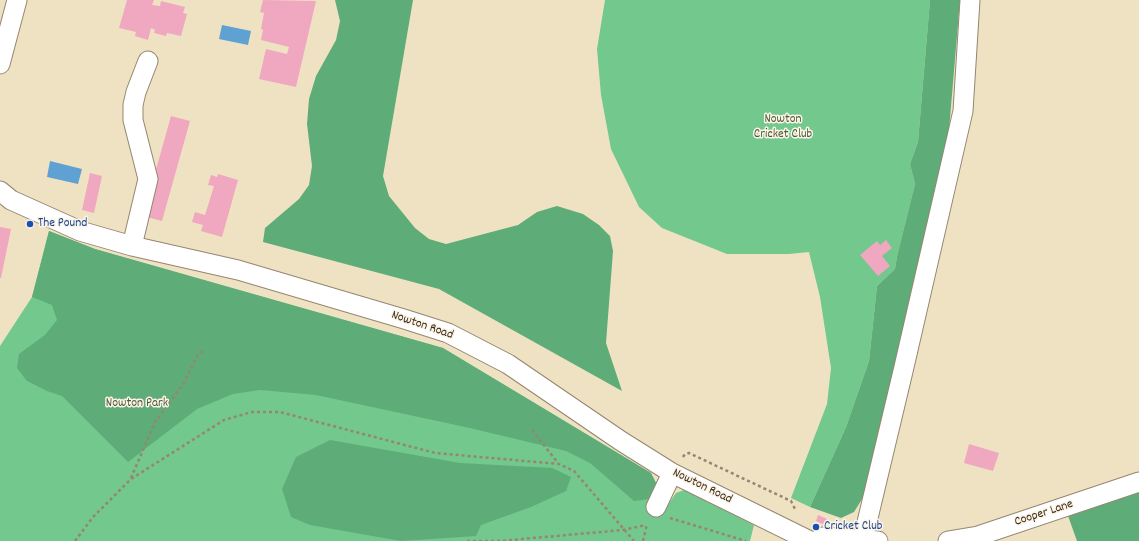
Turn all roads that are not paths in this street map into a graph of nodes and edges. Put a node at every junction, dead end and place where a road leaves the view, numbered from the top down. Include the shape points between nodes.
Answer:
1 (17, 0) edge
2 (970, 0) edge
3 (148, 61) dead end
4 (0, 64) edge
5 (0, 191) edge
6 (132, 246) junction
7 (672, 473) junction
8 (1139, 482) edge
9 (661, 512) road end
10 (870, 540) edge
11 (810, 541) edge
12 (816, 541) edge
13 (948, 541) edge

1 - 4 street
2 - 10 street via 963,111 904,368
3 - 6 street via 133,105 133,120 148,180
5 - 6 street, Nowton Road via 11,200 80,231
6 - 7 street, Nowton Road via 238,270 397,316 448,334 508,364
7 - 9 street
7 - 11 street, Nowton Road
8 - 13 street, Cooper Lane via 978,536
10 - 12 street via 823,537

